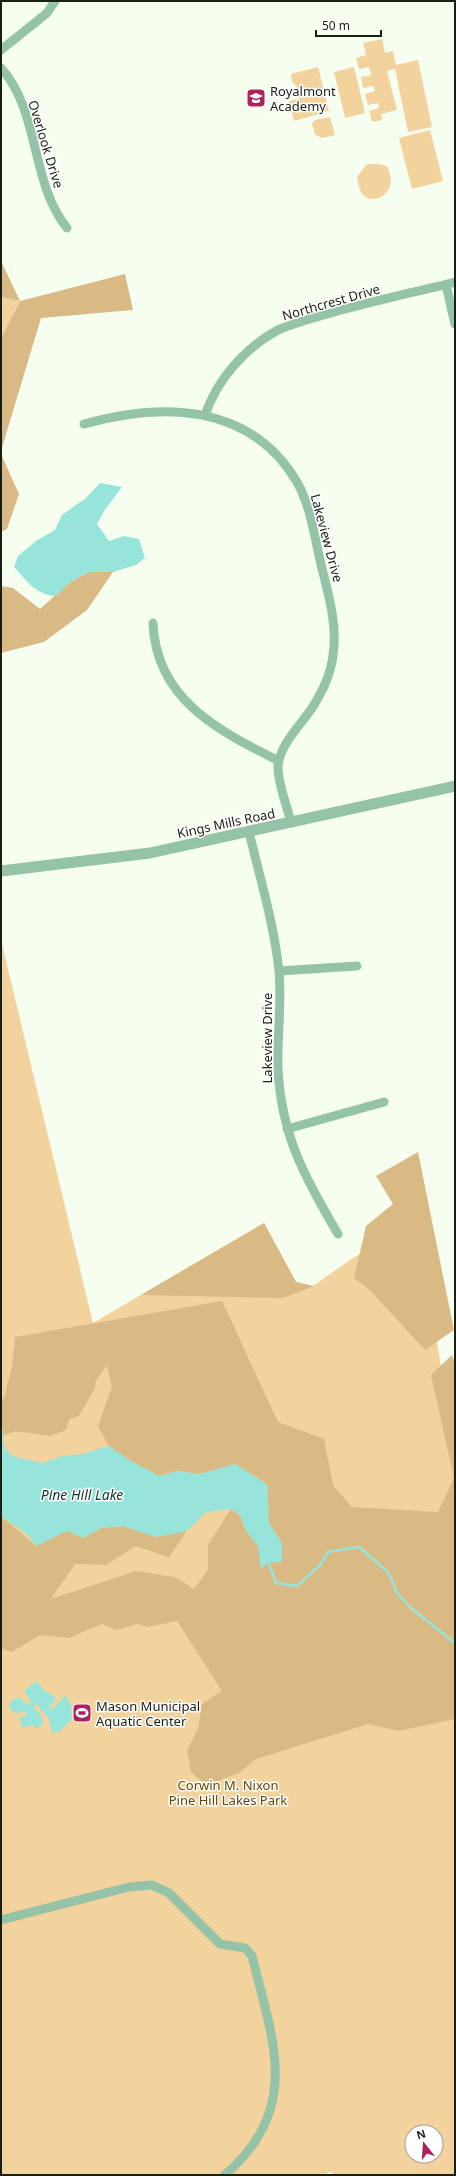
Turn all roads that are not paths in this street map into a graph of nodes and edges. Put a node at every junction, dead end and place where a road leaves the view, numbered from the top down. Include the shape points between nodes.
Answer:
1 (55, 1) edge
2 (1, 50) edge
3 (1, 68) edge
4 (67, 228) dead end
5 (450, 284) edge
6 (455, 324) edge
7 (205, 415) junction
8 (84, 424) dead end
9 (153, 623) dead end
10 (279, 761) junction
11 (455, 786) edge
12 (291, 823) junction
13 (249, 832) junction
14 (1, 871) edge
15 (357, 966) dead end
16 (279, 971) junction
17 (384, 1102) dead end
18 (287, 1129) junction
19 (338, 1234) dead end
20 (1, 1920) edge
21 (225, 2175) edge

1 - 2 street via 47,13
3 - 4 street, Overlook Drive via 12,83 20,101 52,207
5 - 6 street
5 - 7 street, Northcrest Drive via 299,322 276,332 260,342 236,364 216,389
7 - 8 street, Lakeview Drive via 166,410 140,412
7 - 10 street, Lakeview Drive via 258,439 294,477 303,494 311,520 331,608 335,633 334,653 328,678 312,708 282,750
9 - 10 street via 158,656 185,702 212,725
10 - 12 street, Lakeview Drive via 279,774
11 - 12 street, Kings Mills Road
12 - 13 street, Kings Mills Road
13 - 14 street, Kings Mills Road via 146,854
13 - 16 street, Lakeview Drive via 274,936
15 - 16 street
16 - 18 street, Lakeview Drive via 279,1085
17 - 18 street
18 - 19 street, Lakeview Drive via 300,1166
20 - 21 street via 135,1886 152,1885 174,1898 220,1944 250,1951 273,2038 276,2057 275,2089 267,2120 259,2137

